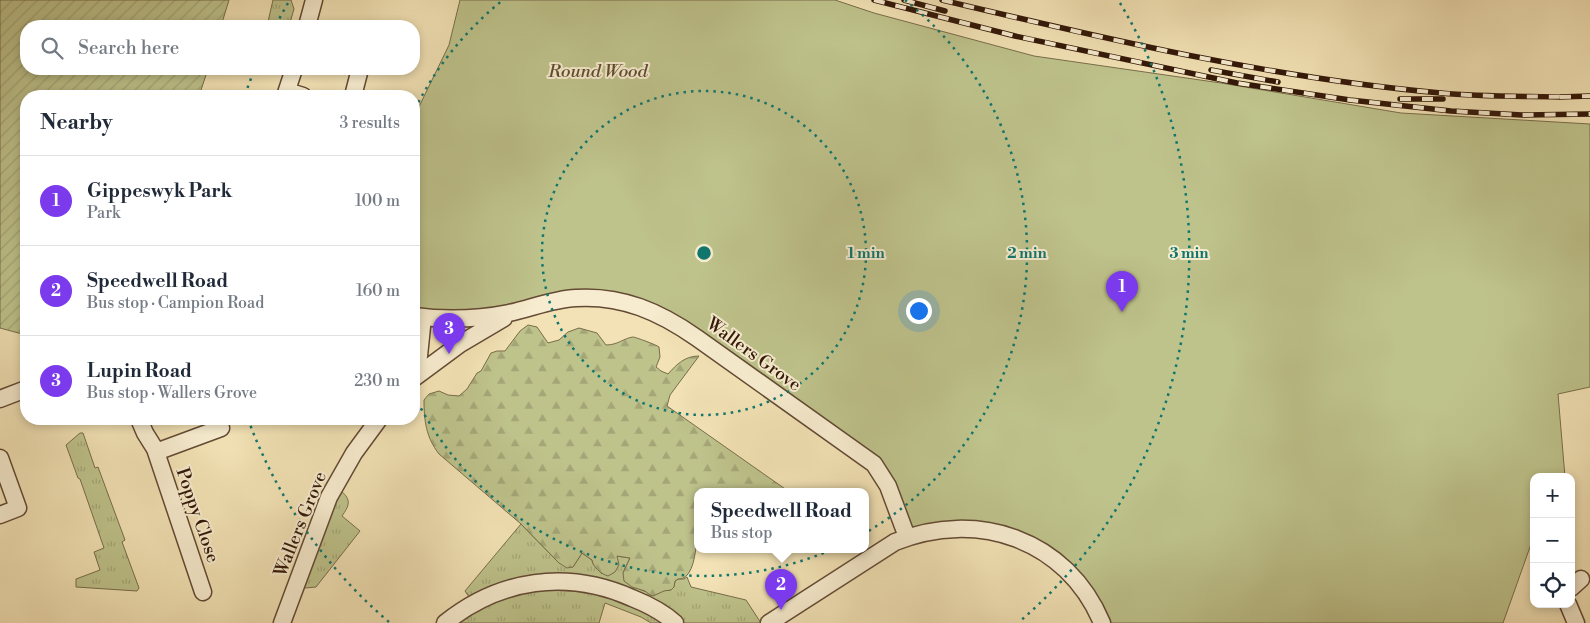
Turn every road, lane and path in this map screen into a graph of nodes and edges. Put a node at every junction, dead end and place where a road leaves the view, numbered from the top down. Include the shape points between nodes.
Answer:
1 (314, 0) edge
2 (309, 20) edge
3 (292, 75) edge
4 (358, 75) edge
5 (287, 90) edge
6 (355, 90) edge
7 (522, 310) junction
8 (420, 317) edge
9 (420, 374) edge
10 (20, 391) edge
11 (0, 399) edge
12 (141, 425) edge
13 (375, 425) edge
14 (221, 428) dead end
15 (156, 452) junction
16 (0, 458) edge
17 (0, 515) edge
18 (907, 537) junction
19 (203, 592) dead end
20 (1570, 608) edge
21 (282, 623) edge
22 (445, 623) edge
23 (675, 623) edge
24 (769, 623) edge
25 (1102, 623) edge
26 (1576, 623) edge

1 - 2 street
3 - 5 street
4 - 6 street
7 - 8 street, Wallers Grove via 479,317
7 - 9 street, Wallers Grove via 474,334
7 - 18 street, Wallers Grove via 562,299 589,298 634,305 672,321 874,464 888,486
10 - 11 street
12 - 15 street, Poppy Close
13 - 21 street, Wallers Grove via 329,497
14 - 15 street, Poppy Close
15 - 19 street, Poppy Close
16 - 17 street via 18,508
18 - 24 street via 880,550
18 - 25 street via 946,529 977,528 1023,542 1066,570 1090,600
20 - 26 street
22 - 23 street via 473,603 498,592 535,583 565,581 621,592

